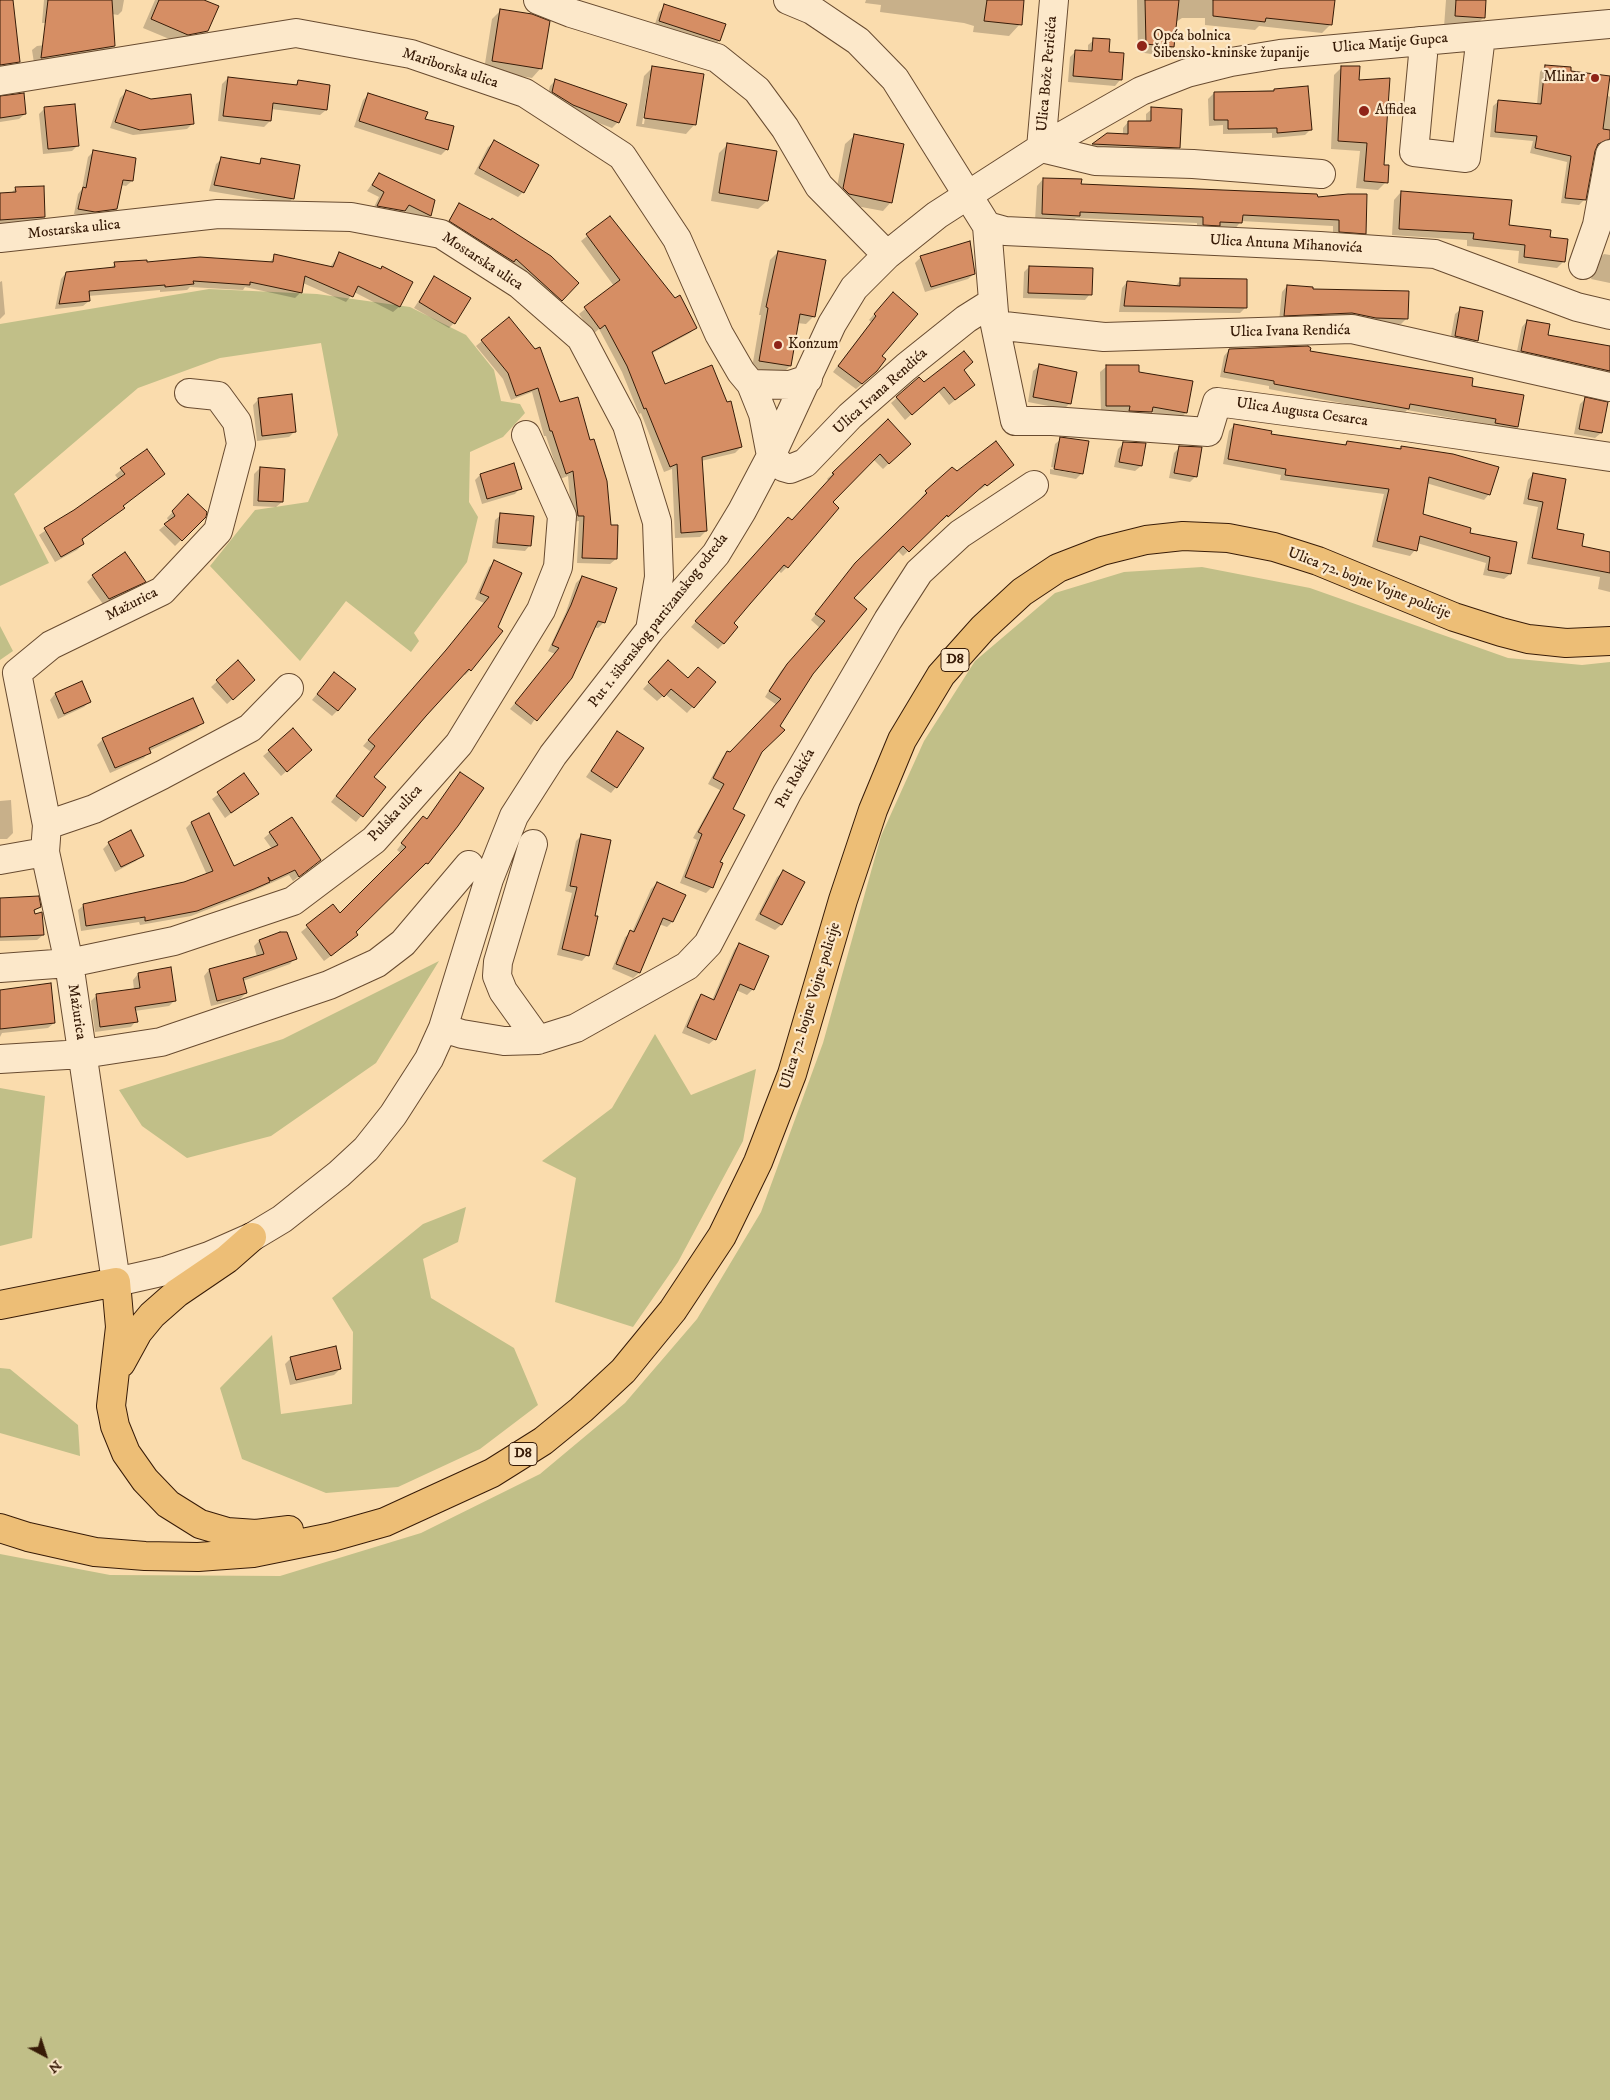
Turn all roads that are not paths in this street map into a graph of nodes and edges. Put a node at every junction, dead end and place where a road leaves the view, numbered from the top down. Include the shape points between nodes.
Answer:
1 (538, 0) edge
2 (788, 0) edge
3 (1054, 0) edge
4 (1610, 24) edge
5 (1481, 36) junction
6 (1419, 42) junction
7 (0, 81) edge
8 (1041, 148) junction
9 (1610, 154) edge
10 (1321, 174) dead end
11 (968, 195) junction
12 (987, 226) junction
13 (0, 238) edge
14 (887, 255) junction
15 (1583, 265) dead end
16 (994, 314) junction
17 (1610, 315) edge
18 (808, 378) junction
19 (751, 384) junction
20 (1610, 387) edge
21 (189, 394) dead end
22 (526, 435) dead end
23 (771, 456) junction
24 (1610, 457) edge
25 (1034, 486) dead end
26 (650, 630) junction
27 (1610, 641) edge
28 (289, 688) dead end
29 (47, 824) junction
30 (533, 844) dead end
31 (45, 852) junction
32 (0, 860) edge
33 (469, 865) dead end
34 (68, 963) junction
35 (0, 968) edge
36 (443, 1028) junction
37 (538, 1040) junction
38 (83, 1054) junction
39 (0, 1059) edge
40 (252, 1237) junction
41 (116, 1282) junction
42 (0, 1305) edge
43 (112, 1380) junction
44 (0, 1528) edge
45 (332, 1537) junction

1 - 14 street via 570,14 717,58 757,90 785,128 819,186
2 - 11 street via 812,10 858,41 895,78
3 - 8 street, Ulica Bože Peričića
4 - 5 street, Ulica Matije Gupca
5 - 6 street, Ulica Matije Gupca
5 - 6 street via 1466,158 1414,152 1423,55
6 - 8 street, Ulica Matije Gupca via 1280,54 1187,73 1141,91
7 - 19 street, Mariborska ulica via 296,33 411,54 525,93 622,156 676,239 719,334
8 - 10 street via 1096,161 1193,164
8 - 11 street, Ulica Matije Gupca
9 - 15 street via 1597,225
11 - 12 street
11 - 14 street, Put 1. šibenskog partizanskog odreda
12 - 16 street
12 - 17 street, Ulica Antuna Mihanovića via 1004,231 1435,254 1577,307
13 - 26 street, Mostarska ulica via 218,214 351,217 441,234 519,284 580,338 627,425 657,522 660,577
14 - 18 street, Put 1. šibenskog partizanskog odreda via 854,288 832,324
16 - 20 street, Ulica Ivana Rendića via 1104,337 1352,329
16 - 23 street, Ulica Ivana Rendića via 966,319 850,416 805,463 790,469
16 - 24 street, Ulica Augusta Cesarca via 1015,421 1208,432 1217,402
18 - 19 street via 790,385
18 - 23 street, Put 1. šibenskog partizanskog odreda
19 - 23 street, Mariborska ulica via 763,414
21 - 29 street, Mažurica via 218,396 237,422 242,444 218,530 162,590 51,645 17,673
22 - 34 street, Pulska ulica via 562,516 558,568 541,610 459,744 374,840 292,902 174,941
23 - 26 street, Put 1. šibenskog partizanskog odreda via 716,554
25 - 37 street, Put Rokića via 960,534 920,572 888,620 787,793 708,944 687,966 637,995 576,1028
26 - 36 street, Put 1. šibenskog partizanskog odreda via 534,782 514,816 488,879
27 - 45 main road, Ulica 72. bojne Vojne policije / D8 via 1566,643 1501,632 1318,561 1228,538 1173,537 1102,551 1058,568 1022,592 983,628 941,676 902,740 873,810 792,1074 758,1162 722,1236 673,1310 623,1371 543,1441 492,1473 431,1502 385,1522
28 - 29 street via 250,728 94,809
29 - 31 street, Mažurica
30 - 37 street via 498,962 497,976 503,992
31 - 32 street
31 - 34 street, Mažurica
33 - 38 street via 403,943 377,963 329,986 161,1042
34 - 35 street, Pulska ulica
34 - 38 street, Mažurica
36 - 37 street, Put Rokića via 504,1041
36 - 40 street, Put 1. šibenskog partizanskog odreda via 414,1084 366,1149 312,1197
38 - 39 street
38 - 41 street, Mažurica
40 - 41 street, Put 1. šibenskog partizanskog odreda via 165,1271
40 - 43 main road via 152,1315 138,1332
41 - 42 main road
41 - 43 main road via 120,1327
43 - 45 main road via 111,1406 126,1453 144,1480 168,1504 200,1524 228,1532 256,1534 312,1530
44 - 45 main road, Ulica 72. bojne Vojne policije / D8 via 95,1552 145,1556 254,1553

